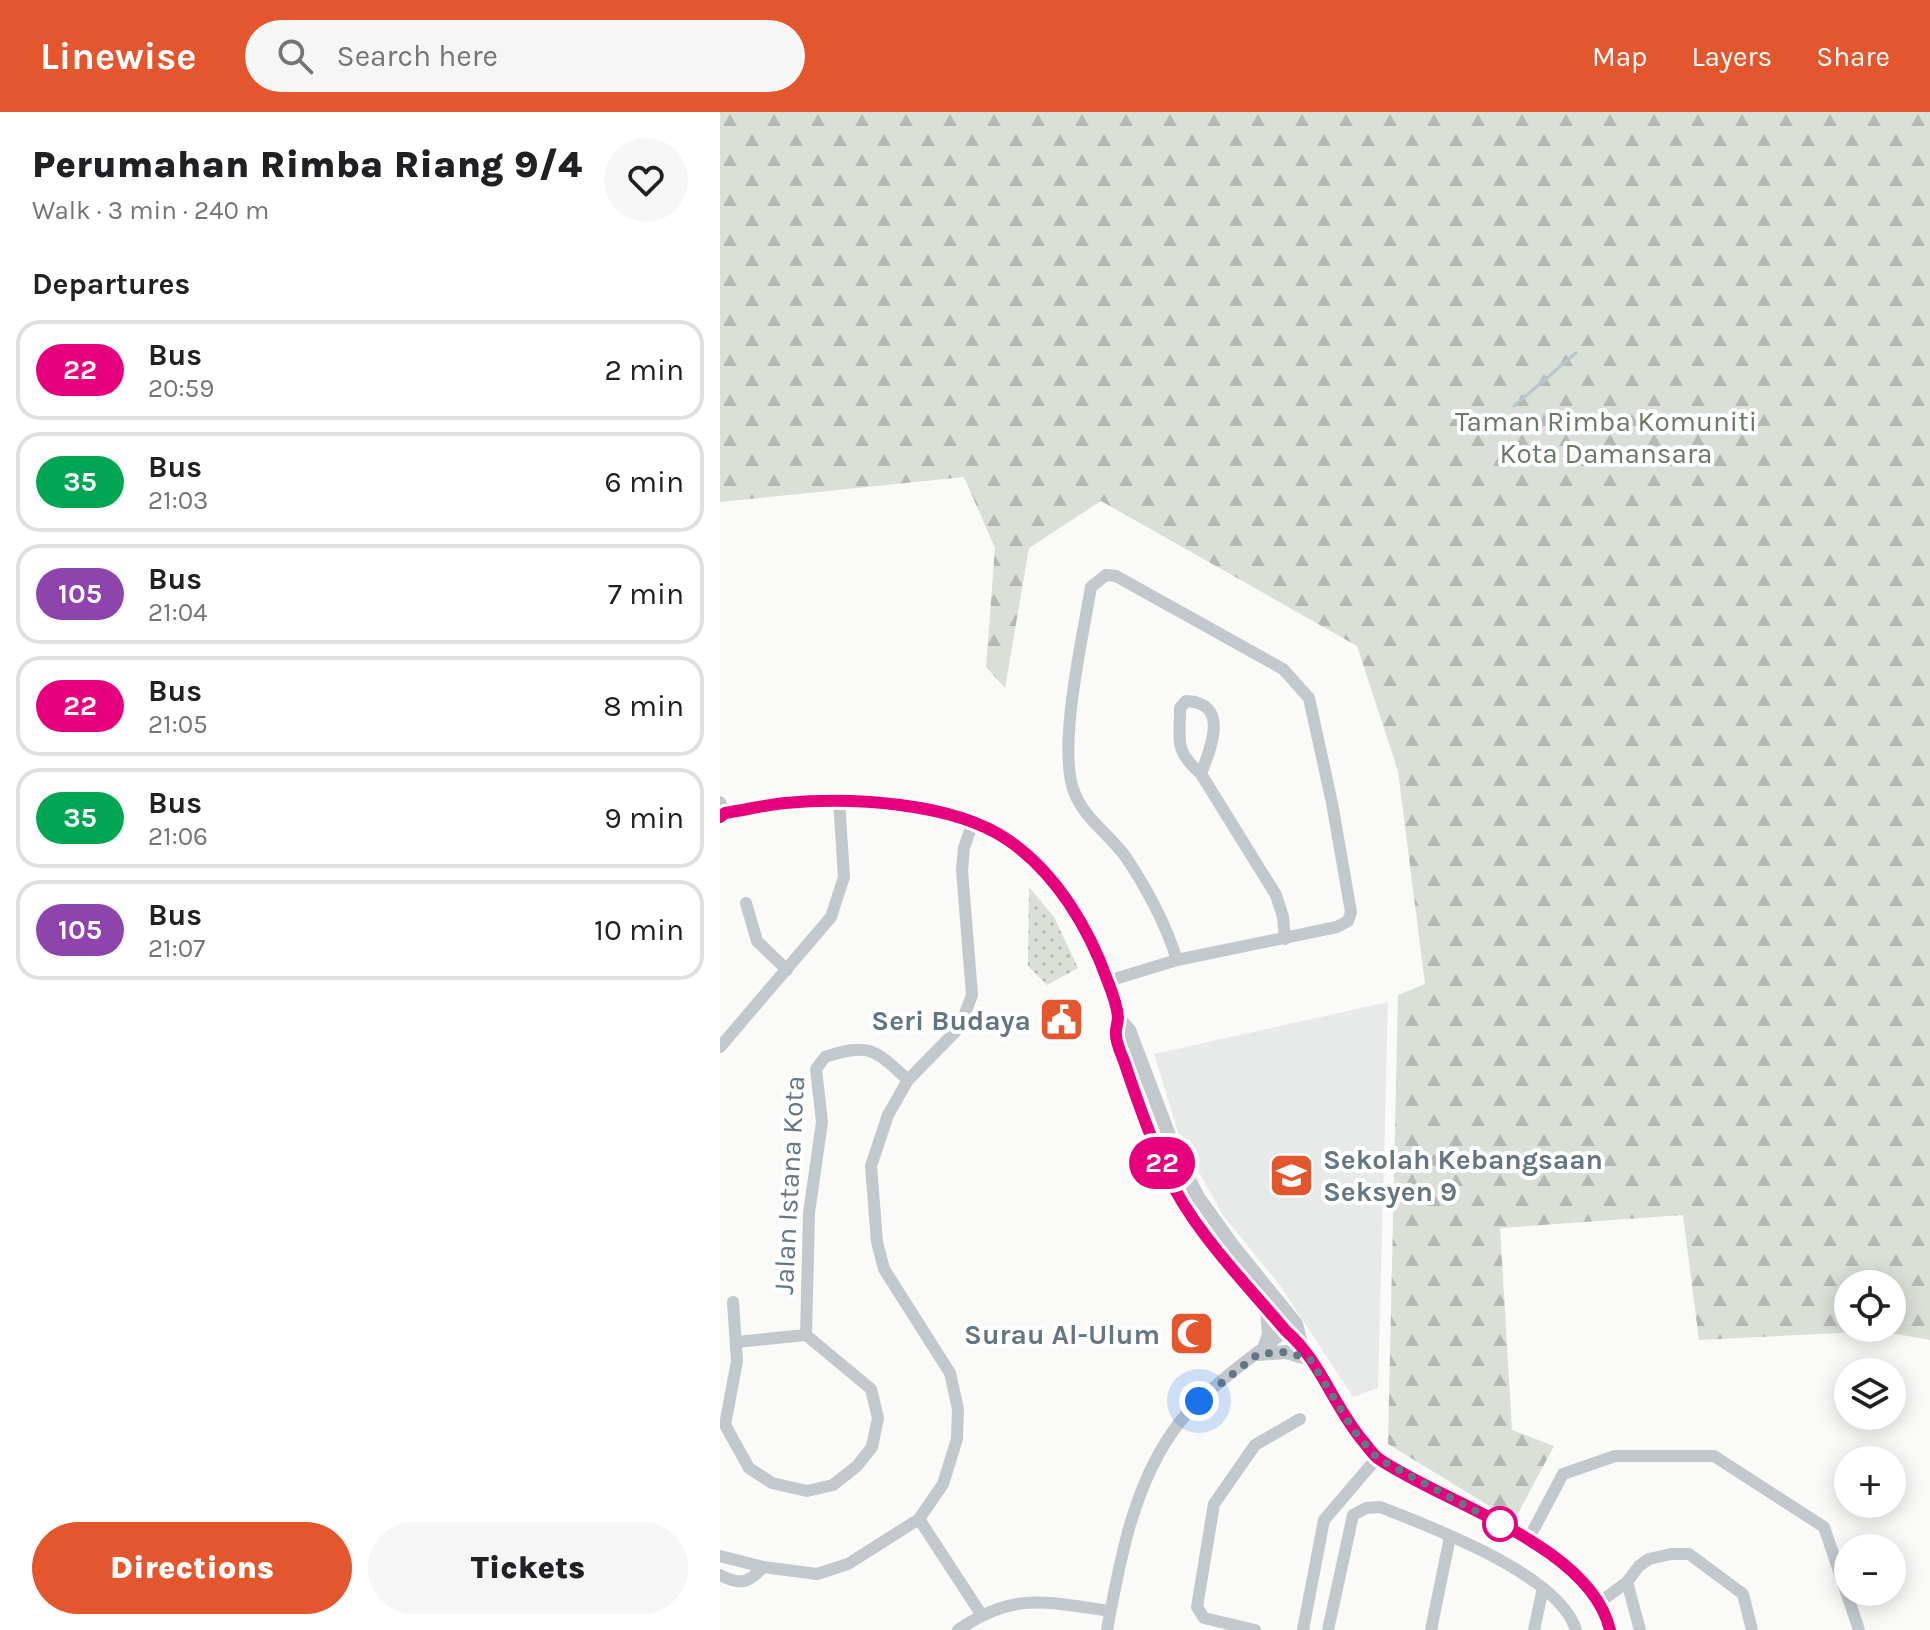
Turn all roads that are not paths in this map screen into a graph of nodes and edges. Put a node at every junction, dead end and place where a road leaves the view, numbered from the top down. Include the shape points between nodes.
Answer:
1 (1201, 774) junction
2 (839, 801) junction
3 (722, 811) edge
4 (973, 822) junction
5 (746, 903) dead end
6 (1285, 939) junction
7 (1177, 960) junction
8 (787, 970) junction
9 (1108, 981) junction
10 (1118, 1018) junction
11 (720, 1047) edge
12 (908, 1080) junction
13 (1151, 1089) junction
14 (1135, 1095) junction
15 (733, 1302) dead end
16 (1266, 1308) junction
17 (1291, 1327) junction
18 (806, 1335) junction
19 (736, 1342) junction
20 (1261, 1351) junction
21 (1310, 1359) junction
22 (1300, 1419) dead end
23 (1377, 1458) junction
24 (919, 1519) junction
25 (1450, 1537) junction
26 (1528, 1540) junction
27 (720, 1556) edge
28 (763, 1567) junction
29 (720, 1575) edge
30 (1627, 1582) junction
31 (1543, 1588) junction
32 (1600, 1602) junction
33 (1110, 1611) junction
34 (981, 1614) junction
35 (1575, 1627) edge
36 (958, 1630) edge
37 (1107, 1630) edge
38 (1255, 1630) edge
39 (1303, 1630) edge
40 (1328, 1630) edge
41 (1431, 1630) edge
42 (1534, 1630) edge
43 (1610, 1630) edge
44 (1640, 1630) edge
45 (1752, 1630) edge
46 (1859, 1630) edge

1 - 1 street via 1181,751 1180,708 1186,701 1205,707 1215,729
1 - 6 street via 1276,895
2 - 3 street
2 - 4 street via 907,805
2 - 8 street via 844,877 831,917
4 - 9 street via 1009,841 1054,881 1084,928
4 - 12 street via 962,870 972,995 960,1027
5 - 8 street via 757,941
6 - 7 street
6 - 7 street via 1337,927 1351,912 1309,698 1283,669 1106,575 1091,587 1071,714 1073,790 1085,812 1124,855
7 - 9 street
8 - 11 street
9 - 10 street
10 - 13 street via 1129,1030
10 - 14 street via 1116,1035
12 - 18 street, Jalan Istana Kota via 866,1048 825,1057 816,1069 822,1122 809,1213
12 - 24 street via 888,1115 871,1166 877,1242 884,1269 950,1373 958,1409 957,1439 943,1484
13 - 14 street
13 - 17 street via 1198,1197
14 - 16 street via 1181,1199
15 - 19 street, Jalan Istana Kota
16 - 17 street
16 - 20 street via 1270,1324
17 - 20 street
17 - 21 street
18 - 19 street
18 - 19 street, Jalan Istana Kota via 871,1389 878,1418 872,1447 857,1466 833,1485 807,1491 772,1483 749,1468 725,1425
20 - 21 street
20 - 33 street via 1199,1401 1160,1451 1136,1503
21 - 23 street
22 - 38 street via 1255,1445 1214,1504 1197,1607 1204,1618
23 - 26 street
23 - 39 street via 1324,1520
24 - 28 street via 848,1564 817,1574
24 - 34 street
25 - 31 street via 1509,1564
25 - 40 street via 1380,1507 1353,1515
25 - 41 street
26 - 32 street via 1569,1566
26 - 46 street via 1563,1474 1615,1456 1714,1456 1824,1527
27 - 28 street
28 - 29 street via 743,1583
30 - 32 street
30 - 44 street
30 - 45 street via 1649,1559 1689,1554 1743,1594
31 - 35 street
31 - 42 street
32 - 43 street
33 - 34 street via 1026,1602
33 - 37 street
34 - 36 street

